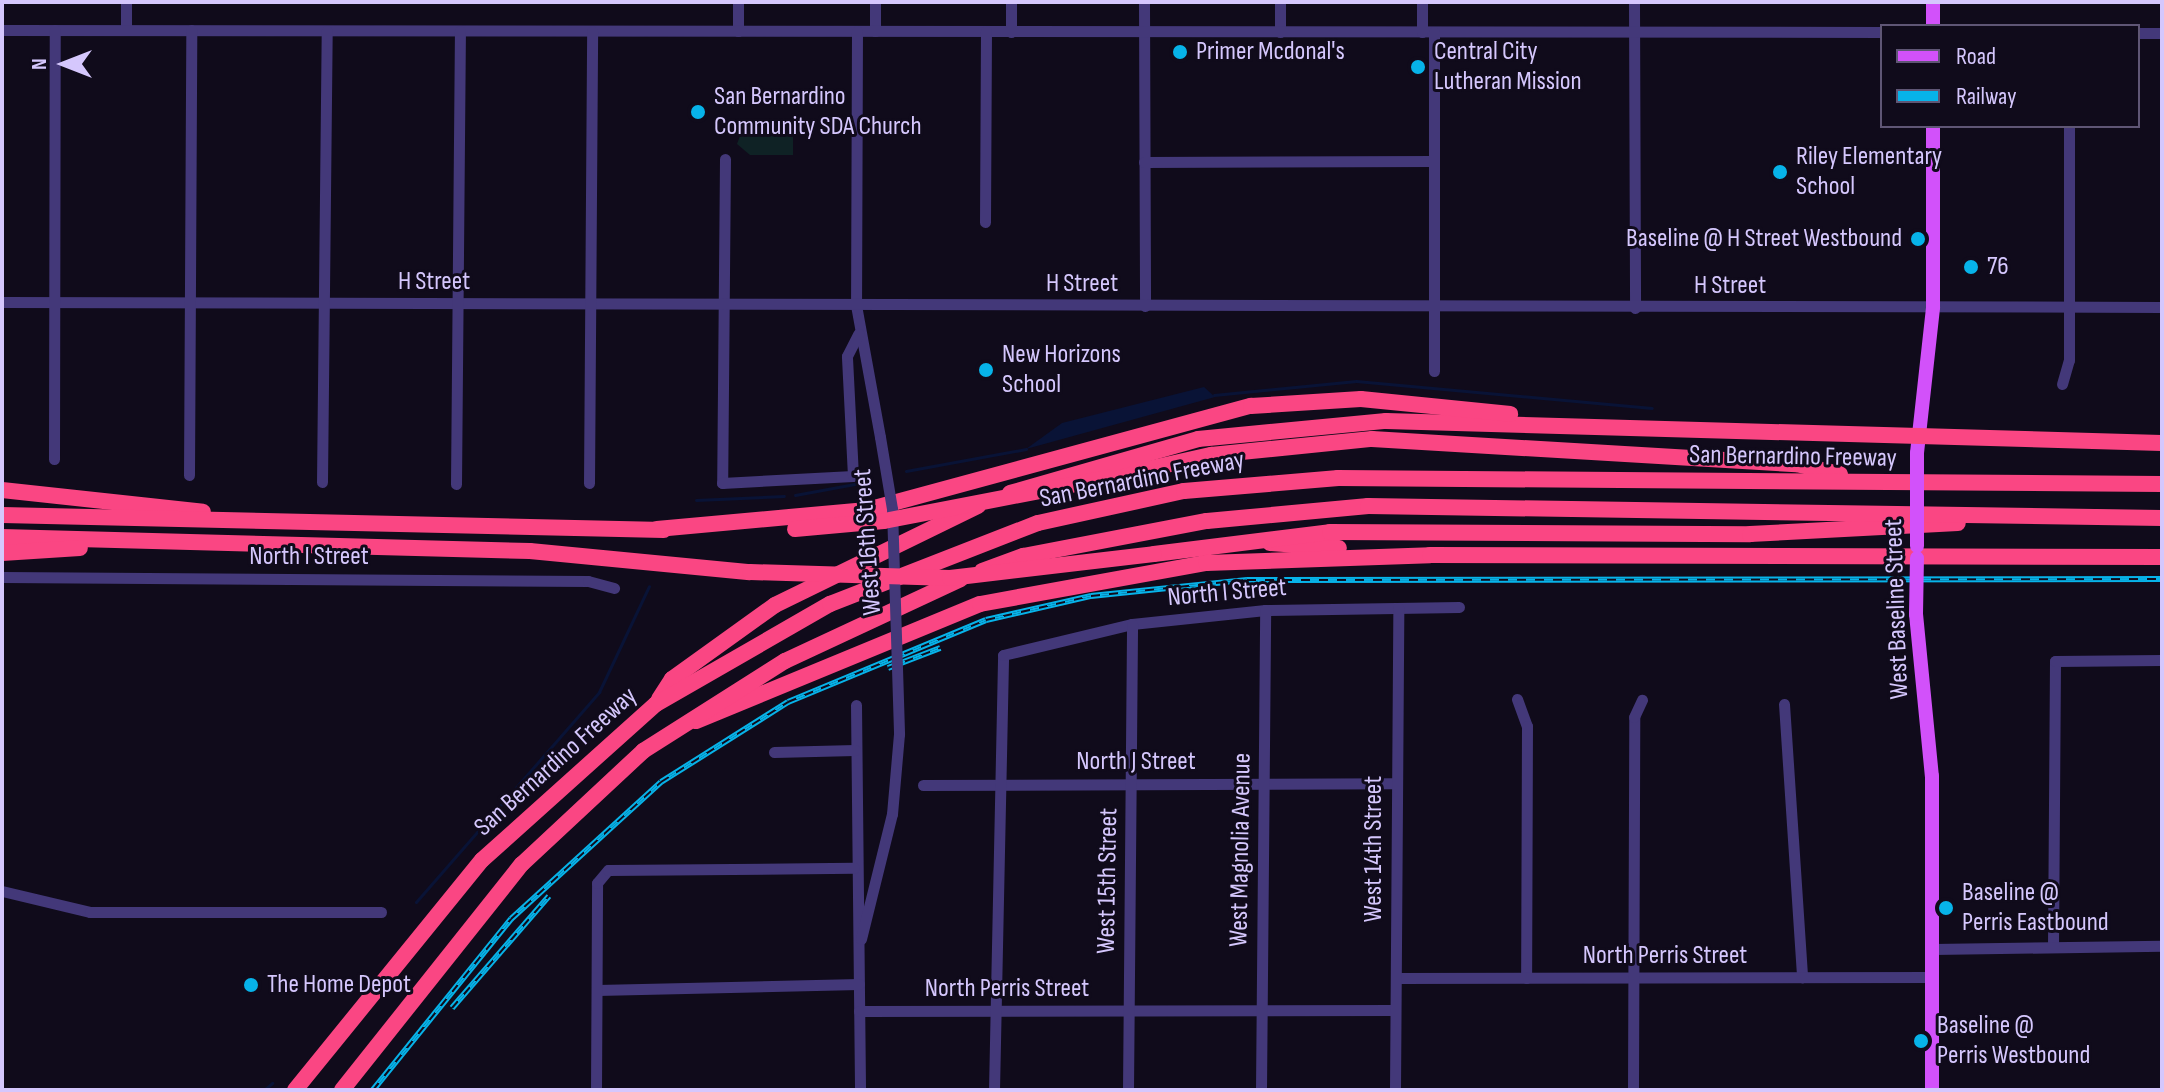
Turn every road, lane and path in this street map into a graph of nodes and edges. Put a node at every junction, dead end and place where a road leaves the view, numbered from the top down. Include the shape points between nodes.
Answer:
1 (126, 2) edge
2 (738, 2) edge
3 (875, 2) edge
4 (1011, 2) edge
5 (1144, 2) edge
6 (1280, 2) edge
7 (1422, 2) edge
8 (1634, 2) edge
9 (1933, 2) edge
10 (1933, 24) edge
11 (2, 30) edge
12 (55, 30) junction
13 (126, 30) junction
14 (191, 30) junction
15 (327, 31) junction
16 (460, 31) junction
17 (592, 31) junction
18 (738, 31) junction
19 (857, 31) junction
20 (875, 31) junction
21 (986, 31) junction
22 (1011, 32) junction
23 (1144, 32) junction
24 (1280, 32) junction
25 (1428, 32) junction
26 (1634, 32) junction
27 (1880, 32) edge
28 (2140, 33) edge
29 (2162, 33) edge
30 (1933, 128) edge
31 (2069, 128) edge
32 (725, 159) dead end
33 (1434, 161) junction
34 (1144, 162) junction
35 (985, 222) dead end
36 (2, 302) edge
37 (55, 302) junction
38 (191, 303) junction
39 (325, 303) junction
40 (458, 304) junction
41 (591, 304) junction
42 (723, 305) junction
43 (856, 305) junction
44 (1145, 306) junction
45 (1434, 307) junction
46 (1933, 307) junction
47 (2162, 307) edge
48 (1635, 308) junction
49 (2069, 308) junction
50 (858, 334) junction
51 (1434, 371) dead end
52 (2062, 384) dead end
53 (1536, 424) junction
54 (2162, 443) edge
55 (1918, 445) junction
56 (54, 459) dead end
57 (189, 475) dead end
58 (322, 482) dead end
59 (1873, 482) junction
60 (589, 483) dead end
61 (456, 484) dead end
62 (2162, 484) edge
63 (2, 490) edge
64 (2, 515) edge
65 (2087, 517) junction
66 (2162, 518) edge
67 (260, 522) junction
68 (657, 529) junction
69 (2, 537) edge
70 (1229, 540) junction
71 (147, 541) junction
72 (2, 553) edge
73 (1430, 555) junction
74 (2162, 557) edge
75 (1917, 558) junction
76 (2, 577) edge
77 (614, 588) dead end
78 (1459, 607) dead end
79 (1398, 608) junction
80 (1265, 610) junction
81 (1132, 624) junction
82 (2162, 660) edge
83 (1517, 699) dead end
84 (1642, 700) dead end
85 (656, 704) junction
86 (1784, 704) dead end
87 (856, 705) dead end
88 (682, 724) junction
89 (855, 750) junction
90 (774, 752) dead end
91 (1396, 783) junction
92 (998, 784) junction
93 (1131, 784) junction
94 (1264, 784) junction
95 (923, 785) dead end
96 (854, 868) junction
97 (2, 891) edge
98 (381, 912) dead end
99 (2162, 946) edge
100 (2053, 947) junction
101 (1933, 949) junction
102 (859, 952) junction
103 (1802, 977) junction
104 (1933, 977) junction
105 (1397, 978) junction
106 (1526, 978) junction
107 (1634, 978) junction
108 (859, 984) junction
109 (597, 990) junction
110 (1395, 1010) junction
111 (859, 1011) junction
112 (1128, 1011) junction
113 (1261, 1011) junction
114 (995, 1012) junction
115 (295, 1090) edge
116 (342, 1090) edge
117 (596, 1090) edge
118 (860, 1090) edge
119 (994, 1090) edge
120 (1128, 1090) edge
121 (1261, 1090) edge
122 (1395, 1090) edge
123 (1633, 1090) edge
124 (1932, 1090) edge

1 - 13 street
2 - 18 street
3 - 20 street
4 - 22 street
5 - 23 street
6 - 24 street
7 - 25 street
8 - 26 street
9 - 10 main road
11 - 12 street
12 - 13 street
12 - 37 street
13 - 14 street
14 - 15 street
14 - 38 street
15 - 16 street
15 - 39 street
16 - 17 street
16 - 40 street
17 - 18 street
17 - 41 street
18 - 19 street
19 - 20 street
19 - 43 street, West 16th Street
20 - 21 street
21 - 22 street
21 - 35 street
22 - 23 street
23 - 24 street
23 - 34 street
24 - 25 street
25 - 26 street
25 - 33 street
26 - 27 street
26 - 48 street
28 - 29 street
30 - 46 main road, West Baseline Street
31 - 49 street
32 - 42 street
33 - 34 street
33 - 45 street
34 - 44 street
36 - 37 street, H Street
37 - 38 street, H Street
37 - 56 street
38 - 39 street, H Street
38 - 57 street
39 - 40 street, H Street
39 - 58 street
40 - 41 street, H Street
40 - 61 street
41 - 42 street, H Street
41 - 60 street
42 - 43 street, H Street
42 - 50 street via 722,483 853,476 847,356
43 - 44 street, H Street
43 - 50 street, West 16th Street
44 - 45 street, H Street
45 - 48 street, H Street
45 - 51 street
46 - 48 street, H Street
46 - 49 street, H Street
46 - 55 main road, West Baseline Street
47 - 49 street, H Street
49 - 52 street
50 - 102 street, West 16th Street, bridge via 892,509 899,734 892,814
53 - 55 highway
53 - 68 highway via 1530,417 1408,402 1251,406 867,510
53 - 85 highway via 1289,426 1198,439 1051,475 892,544 775,605 672,679
54 - 55 highway
55 - 75 main road, West Baseline Street, bridge
59 - 62 highway, San Bernardino Freeway
59 - 68 highway, bridge via 1796,464 1372,439 1211,455 884,521
59 - 85 highway, San Bernardino Freeway via 1338,478 1184,491 1038,523 890,576
63 - 67 highway
64 - 67 highway
65 - 66 highway, San Bernardino Freeway
65 - 70 highway via 1750,534 1375,530
65 - 88 highway, San Bernardino Freeway via 1548,507 1266,512 994,566 914,595 798,654
67 - 68 highway
69 - 71 highway
70 - 71 highway, bridge via 950,578 750,572 530,551
70 - 73 highway
71 - 72 highway
73 - 75 highway
73 - 88 highway via 1224,561 1025,592 873,645 738,709
74 - 75 highway
75 - 101 main road, West Baseline Street, bridge via 1916,614 1932,776
76 - 77 street, North I Street via 588,581
78 - 79 street, North I Street
79 - 80 street, North I Street
79 - 91 street, West 14th Street
80 - 81 street, North I Street
80 - 94 street, West Magnolia Avenue
81 - 92 street, North I Street via 1003,655
81 - 93 street, West 15th Street
82 - 100 street via 2055,661
83 - 106 street via 1527,726
84 - 107 street via 1634,717
85 - 115 highway, San Bernardino Freeway via 482,860
86 - 103 street
87 - 89 street, West 16th Street
88 - 116 highway, San Bernardino Freeway via 522,864
89 - 90 street
89 - 96 street, West 16th Street
91 - 94 street, North J Street
91 - 105 street, West 14th Street
92 - 93 street, North J Street
92 - 95 street, North J Street
92 - 114 street
93 - 94 street, North J Street
93 - 112 street, West 15th Street
94 - 113 street, West Magnolia Avenue
96 - 102 street, West 16th Street
96 - 109 street via 608,870 597,883
97 - 98 street via 90,912
99 - 100 street
100 - 101 street
101 - 104 main road, West Baseline Street
102 - 108 street, West 16th Street
103 - 104 street, North Perris Street
103 - 107 street, North Perris Street
104 - 124 main road, West Baseline Street
105 - 106 street, North Perris Street
105 - 110 street, West 14th Street
106 - 107 street, North Perris Street
107 - 123 street
108 - 109 street
108 - 111 street, West 16th Street
109 - 117 street
110 - 113 street, North Perris Street
110 - 122 street, West 14th Street
111 - 114 street, North Perris Street
111 - 118 street, West 16th Street
112 - 113 street, North Perris Street
112 - 114 street, North Perris Street
112 - 120 street, West 15th Street
113 - 121 street, West Magnolia Avenue
114 - 119 street

